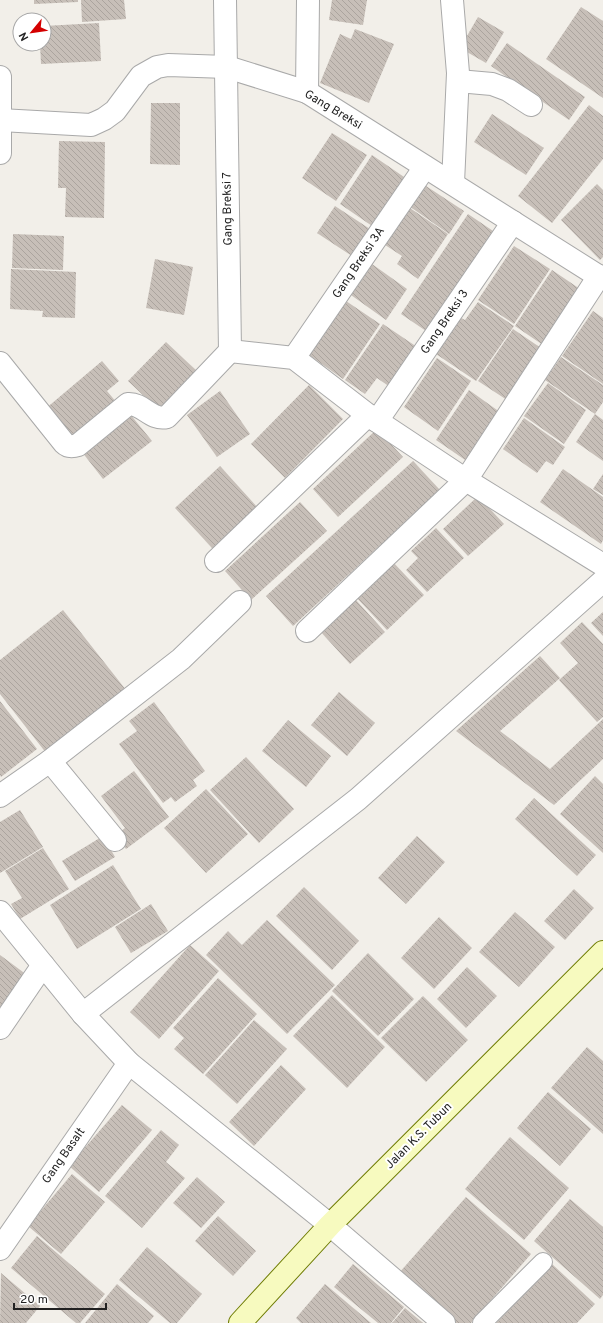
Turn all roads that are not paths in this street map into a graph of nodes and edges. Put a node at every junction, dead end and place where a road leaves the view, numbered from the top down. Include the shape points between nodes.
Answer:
1 (225, 0) edge
2 (308, 0) edge
3 (452, 0) edge
4 (227, 67) junction
5 (0, 77) edge
6 (458, 81) junction
7 (307, 92) junction
8 (531, 105) dead end
9 (0, 120) edge
10 (0, 153) edge
11 (425, 167) junction
12 (453, 184) junction
13 (513, 222) junction
14 (601, 277) edge
15 (230, 351) junction
16 (294, 358) junction
17 (0, 363) edge
18 (373, 418) junction
19 (466, 480) junction
20 (216, 561) dead end
21 (603, 565) edge
22 (603, 581) edge
23 (240, 602) dead end
24 (307, 631) dead end
25 (50, 761) junction
26 (0, 796) edge
27 (115, 840) dead end
28 (0, 912) edge
29 (603, 952) edge
30 (43, 965) junction
31 (83, 1014) junction
32 (0, 1028) edge
33 (129, 1063) junction
34 (330, 1225) junction
35 (0, 1249) edge
36 (543, 1262) dead end
37 (240, 1323) edge
38 (444, 1323) edge
39 (482, 1323) edge

1 - 4 street, Gang Breksi 7
2 - 7 street
3 - 6 street
4 - 7 street, Gang Breksi
4 - 9 street, Gang Breksi via 157,67 141,76 114,111 91,125
4 - 15 street, Gang Breksi 7
5 - 9 street
6 - 8 street via 492,84 508,90
6 - 12 street
7 - 11 street, Gang Breksi
9 - 10 street
11 - 12 street, Gang Breksi
11 - 16 street, Gang Breksi 3A
12 - 13 street, Gang Breksi
13 - 14 street, Gang Breksi
13 - 18 street, Gang Breksi 3
14 - 19 street
15 - 16 street
15 - 17 street via 167,417 155,417 134,404 128,404 78,445 73,446 64,443
16 - 18 street
18 - 19 street
18 - 20 street, Gang Breksi 3
19 - 21 street
19 - 24 street
22 - 31 street via 358,799
23 - 25 street via 181,660
25 - 26 street
25 - 27 street
28 - 30 street
29 - 34 street, Jalan K.S. Tubun
30 - 31 street
30 - 32 street
31 - 33 street
33 - 34 street
33 - 35 street, Gang Basalt
34 - 37 street, Jalan K.S. Tubun
34 - 38 street
36 - 39 lane

